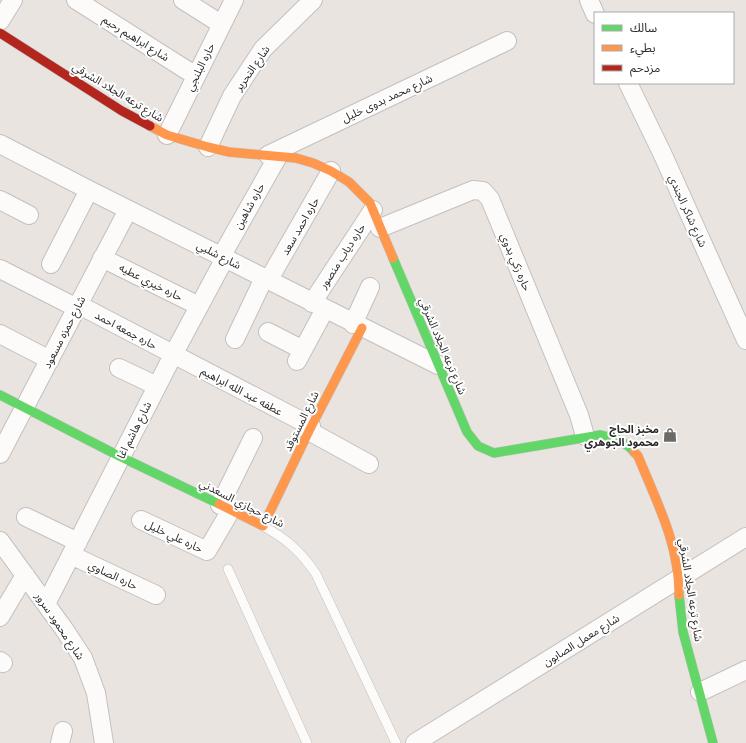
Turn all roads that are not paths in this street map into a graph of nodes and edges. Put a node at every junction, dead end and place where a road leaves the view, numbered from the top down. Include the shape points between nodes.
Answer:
1 (13, 0) edge
2 (76, 0) edge
3 (183, 0) edge
4 (234, 0) edge
5 (313, 0) edge
6 (589, 0) edge
7 (594, 12) edge
8 (221, 24) junction
9 (0, 31) edge
10 (506, 41) dead end
11 (196, 76) junction
12 (628, 84) edge
13 (167, 135) junction
14 (0, 144) edge
15 (208, 147) junction
16 (273, 155) junction
17 (331, 171) junction
18 (89, 190) junction
19 (0, 200) edge
20 (128, 210) junction
21 (373, 210) junction
22 (29, 215) dead end
23 (380, 228) junction
24 (102, 258) junction
25 (223, 258) junction
26 (51, 264) dead end
27 (0, 269) edge
28 (266, 279) junction
29 (370, 286) dead end
30 (78, 306) junction
31 (199, 306) junction
32 (318, 306) junction
33 (358, 326) junction
34 (268, 332) dead end
35 (0, 334) edge
36 (234, 339) dead end
37 (746, 340) edge
38 (173, 355) junction
39 (50, 360) junction
40 (438, 365) junction
41 (120, 368) dead end
42 (157, 386) junction
43 (0, 395) edge
44 (25, 407) junction
45 (310, 428) junction
46 (585, 436) junction
47 (253, 438) dead end
48 (0, 454) edge
49 (121, 457) junction
50 (369, 464) dead end
51 (225, 508) junction
52 (26, 517) dead end
53 (141, 520) dead end
54 (263, 526) junction
55 (746, 537) edge
56 (0, 541) edge
57 (74, 549) junction
58 (217, 559) junction
59 (25, 575) junction
60 (679, 579) junction
61 (156, 595) dead end
62 (46, 604) junction
63 (0, 617) edge
64 (746, 670) edge
65 (700, 692) junction
66 (419, 742) edge
67 (104, 743) edge
68 (308, 743) edge
69 (396, 743) edge
70 (713, 743) edge

1 - 9 street
2 - 11 street, شارع ابراهيم رحيم
3 - 8 street
4 - 8 street, حاره البلنجي
5 - 15 street, شارع التحرير via 263,49 232,96
6 - 7 street
8 - 11 street, حاره البلنجي
9 - 13 street, شارع ترعه الجلاد الشرقي via 122,111
10 - 16 street, شارع محمد بدوى خليل
11 - 13 street, حاره البلنجي
12 - 37 street, شارع شاكر الجندي
13 - 15 street, شارع ترعه الجلاد الشرقي
14 - 18 street, شارع شلبي
15 - 16 street, شارع ترعه الجلاد الشرقي via 229,152
16 - 17 street, شارع ترعه الجلاد الشرقي via 296,158
16 - 25 street, حاره شاهين
17 - 21 street, شارع ترعه الجلاد الشرقي via 349,182 370,203
17 - 28 street, حاره احمد سعد
18 - 20 street, شارع شلبي
18 - 26 street
19 - 22 street
20 - 24 street, شارع حمزه مسعود
20 - 25 street, شارع شلبي
21 - 23 street, شارع ترعه الجلاد الشرقي
21 - 32 street, حاره دياب منصور
23 - 40 street, شارع ترعه الجلاد الشرقي
23 - 46 street, حاره زكي بدوي via 473,190 482,191 490,199 579,414
24 - 30 street, شارع حمزه مسعود
24 - 31 street, حاره خيري عطيه
25 - 28 street, شارع شلبي
25 - 31 street, شارع هاشم اغا
27 - 30 street, حاره جمعه احمد
28 - 32 street, شارع شلبي
28 - 36 street, حاره احمد سعد
29 - 33 street
30 - 38 street, حاره جمعه احمد
30 - 39 street, شارع حمزه مسعود
31 - 38 street, شارع هاشم اغا
32 - 33 street, شارع شلبي
32 - 34 street, حاره دياب منصور via 300,355
33 - 40 street, شارع شلبي
33 - 45 street, شارع المستوقد
35 - 39 street
38 - 42 street, شارع هاشم اغا
38 - 45 street, عطفه عبد الله ابراهيم
39 - 44 street, شارع حمزه مسعود
40 - 46 street, شارع ترعه الجلاد الشرقي via 473,444 483,450 494,453
41 - 42 street
42 - 49 street, شارع هاشم اغا
43 - 44 street, شارع حجازي السعدني
44 - 48 street, شارع حمزه مسعود
44 - 49 street, شارع حجازي السعدني
45 - 50 street, عطفه عبد الله ابراهيم
45 - 54 street, شارع المستوقد
46 - 60 street, شارع ترعه الجلاد الشرقي via 600,435 614,438 628,445 638,456 670,533
47 - 51 street, حاره علي خليل
49 - 51 street, شارع حجازي السعدني
49 - 57 street, شارع هاشم اغا
51 - 54 street, شارع حجازي السعدني
51 - 58 street, حاره علي خليل
52 - 57 street, حاره الصاوي
53 - 58 street, حاره علي خليل
54 - 69 lane, شارع حجازي السعدني via 294,546 316,574
55 - 60 street, شارع معمل الصابون
56 - 59 street, شارع محمود سرور
57 - 61 street, حاره الصاوي
57 - 62 street, شارع هاشم اغا
58 - 68 lane
59 - 62 street, شارع محمود سرور
59 - 63 street
60 - 65 street, شارع ترعه الجلاد الشرقي via 679,602 684,632
60 - 66 street, شارع معمل الصابون
62 - 67 street, شارع محمود سرور via 83,658 96,693
64 - 65 street
65 - 70 street, شارع ترعه الجلاد الشرقي

